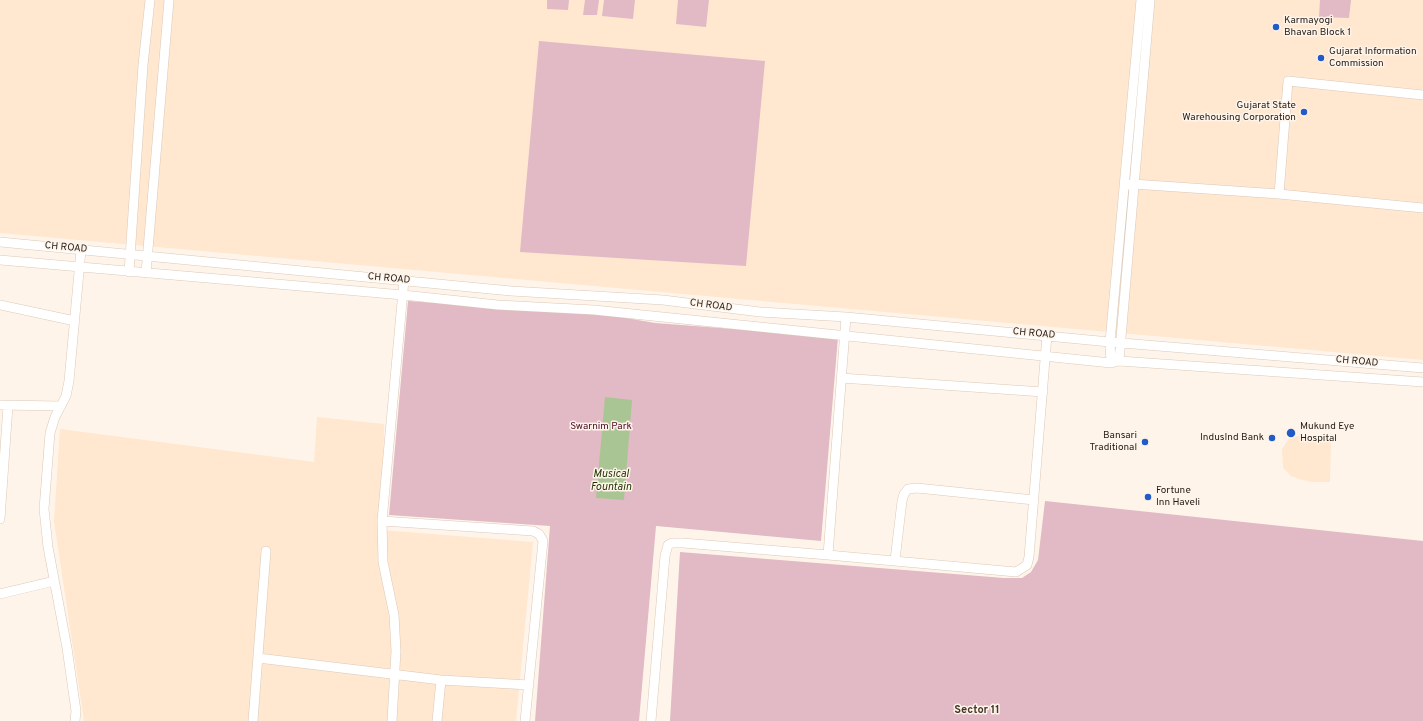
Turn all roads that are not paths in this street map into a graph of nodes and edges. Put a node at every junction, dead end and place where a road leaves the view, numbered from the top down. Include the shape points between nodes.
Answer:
1 (150, 0) edge
2 (169, 0) edge
3 (1141, 0) edge
4 (1150, 0) edge
5 (1423, 95) edge
6 (1129, 184) junction
7 (1278, 194) junction
8 (1423, 208) edge
9 (0, 242) edge
10 (81, 250) junction
11 (130, 254) junction
12 (147, 257) junction
13 (0, 260) edge
14 (80, 267) junction
15 (129, 272) junction
16 (146, 273) junction
17 (404, 280) junction
18 (403, 295) junction
19 (0, 305) edge
20 (846, 316) junction
21 (75, 321) junction
22 (845, 336) junction
23 (1047, 336) junction
24 (1110, 342) junction
25 (1120, 342) junction
26 (1045, 357) junction
27 (1115, 362) junction
28 (1423, 368) edge
29 (842, 378) junction
30 (1423, 382) edge
31 (1043, 392) junction
32 (4, 406) edge
33 (61, 406) junction
34 (1034, 500) junction
35 (0, 519) edge
36 (382, 521) junction
37 (266, 551) dead end
38 (828, 554) junction
39 (895, 560) junction
40 (54, 581) junction
41 (0, 594) edge
42 (258, 658) junction
43 (395, 674) junction
44 (441, 680) junction
45 (529, 685) junction
46 (75, 721) edge
47 (253, 721) edge
48 (392, 721) edge
49 (437, 721) edge
50 (525, 721) edge
51 (651, 721) edge

1 - 11 street
2 - 12 street
3 - 6 street
4 - 6 street
5 - 7 street via 1288,81
6 - 7 street
6 - 24 street
6 - 25 street
7 - 8 street
9 - 10 street, CH ROAD
10 - 11 street, CH ROAD
10 - 14 street
11 - 12 street, CH ROAD
11 - 15 street
12 - 16 street
12 - 17 street, CH ROAD
13 - 14 street, CH ROAD
14 - 15 street, CH ROAD
14 - 21 street
15 - 16 street, CH ROAD
16 - 18 street, CH ROAD
17 - 18 street
17 - 20 street, CH ROAD via 511,291 663,300 760,312
18 - 22 street, CH ROAD via 509,306 602,311
18 - 36 street
19 - 21 street
20 - 22 street
20 - 23 street, CH ROAD
21 - 33 street via 69,380
22 - 26 street, CH ROAD
22 - 29 street
23 - 24 street, CH ROAD
23 - 26 street
24 - 25 street, CH ROAD
24 - 27 street
25 - 27 street
25 - 28 street, CH ROAD
26 - 27 street, CH ROAD
26 - 31 street
27 - 30 street, CH ROAD
29 - 31 street
29 - 38 street
31 - 34 street
32 - 33 street
32 - 35 street
33 - 40 street via 50,433 44,510
34 - 39 street via 917,488 908,490 902,501
34 - 39 street via 1027,565 1016,572
36 - 43 street via 383,562 394,614
36 - 45 street via 533,531 539,534 543,541
37 - 42 street
38 - 39 street
38 - 51 street via 683,543 668,545
40 - 41 street
40 - 46 street via 67,648 76,711
42 - 43 street
42 - 47 street
43 - 44 street
43 - 48 street
44 - 45 street
44 - 49 street
45 - 50 street

